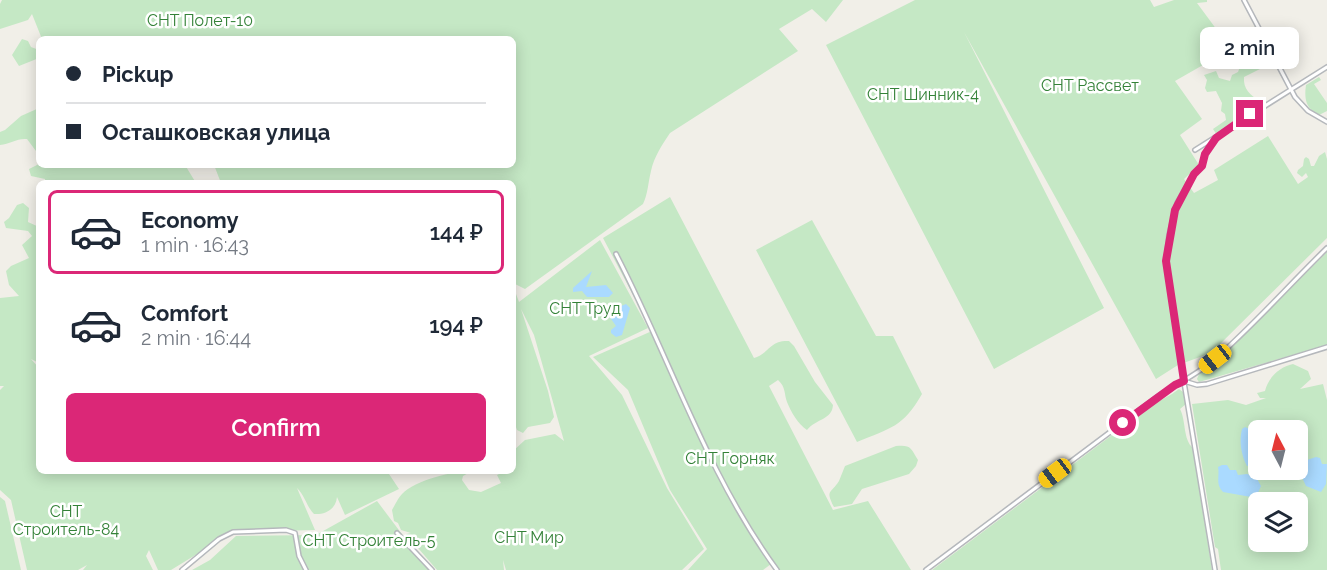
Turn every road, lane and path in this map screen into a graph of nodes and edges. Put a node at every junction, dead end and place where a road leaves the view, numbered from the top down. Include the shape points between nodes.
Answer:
1 (1244, 0) edge
2 (1327, 67) edge
3 (1290, 89) junction
4 (1327, 122) edge
5 (1216, 138) junction
6 (1201, 146) junction
7 (1195, 150) dead end
8 (1204, 160) junction
9 (1327, 248) edge
10 (616, 254) dead end
11 (1327, 347) edge
12 (1184, 381) junction
13 (397, 533) dead end
14 (182, 570) edge
15 (306, 570) edge
16 (432, 570) edge
17 (777, 570) edge
18 (926, 570) edge
19 (1215, 570) edge

1 - 3 street
2 - 3 street
3 - 4 street via 1302,106
3 - 5 street
5 - 6 street
5 - 8 street
6 - 7 street
6 - 8 street
8 - 12 street via 1177,203 1167,252
9 - 12 street via 1215,359
10 - 17 street via 645,309 704,446 745,523
11 - 12 street via 1207,384
12 - 18 street
12 - 19 street
13 - 16 street
14 - 15 street via 226,535 268,530 295,533

